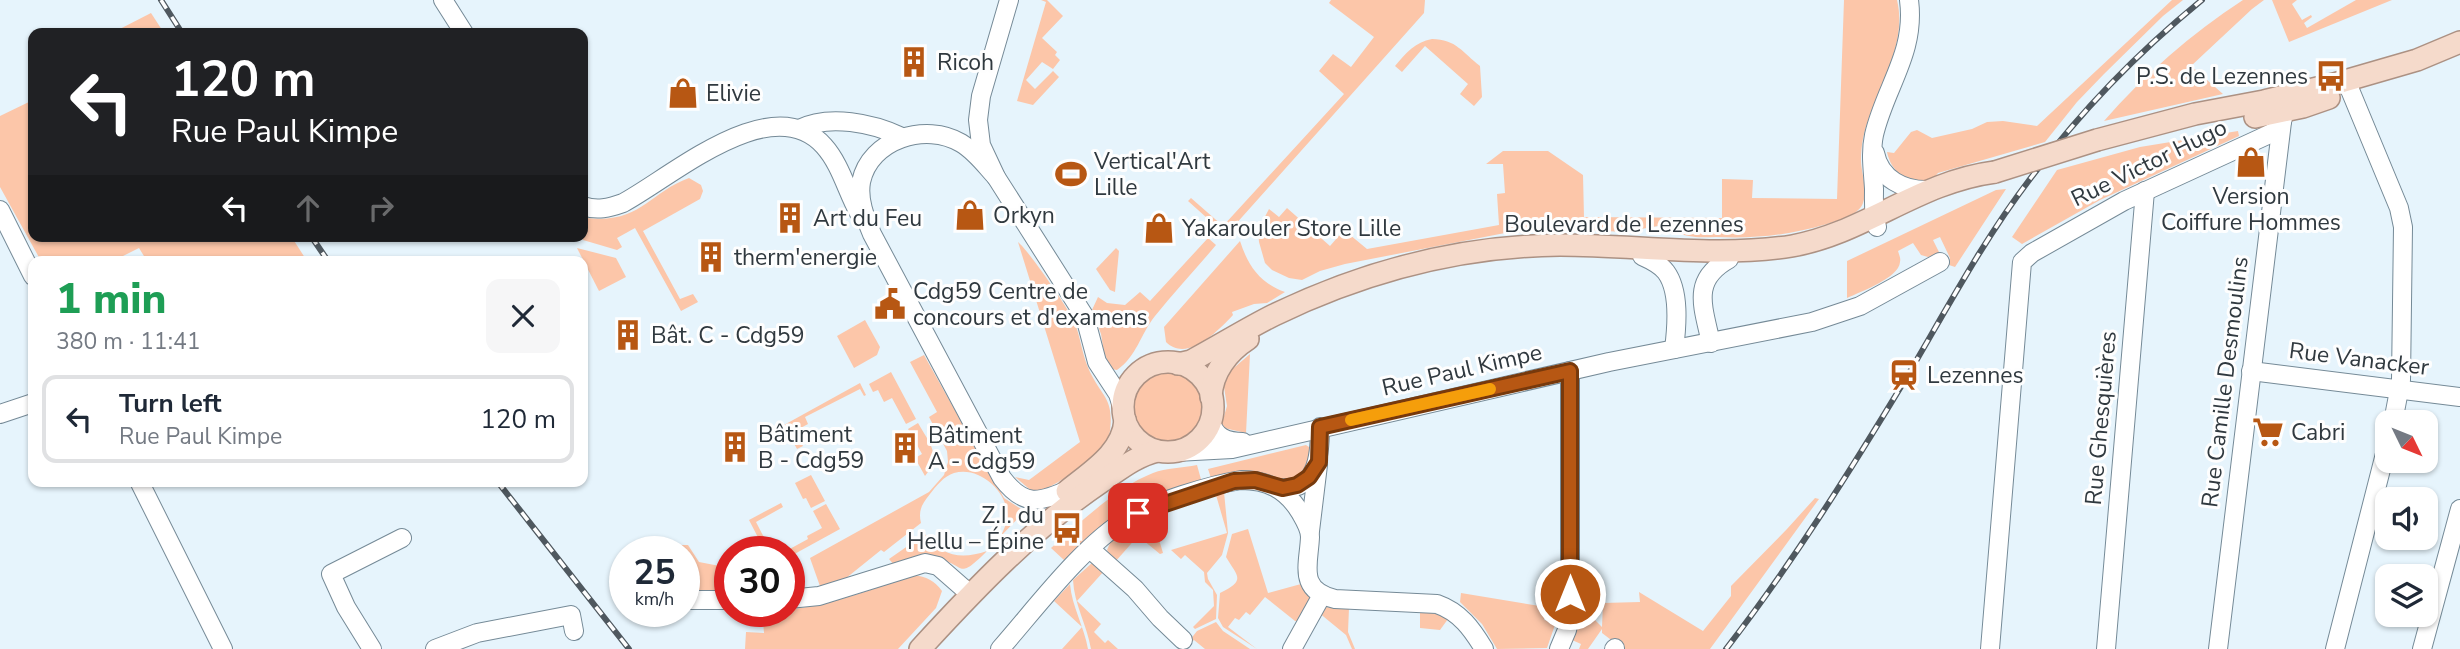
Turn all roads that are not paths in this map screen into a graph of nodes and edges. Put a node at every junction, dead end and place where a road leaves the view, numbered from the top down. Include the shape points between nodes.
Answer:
1 (443, 0) edge
2 (1009, 0) edge
3 (1909, 0) edge
4 (461, 28) edge
5 (2460, 42) edge
6 (2350, 85) junction
7 (2277, 111) junction
8 (799, 129) junction
9 (902, 137) junction
10 (1873, 139) junction
11 (1879, 166) junction
12 (1995, 172) junction
13 (996, 177) junction
14 (1929, 190) junction
15 (2145, 191) junction
16 (588, 206) edge
17 (0, 210) edge
18 (1883, 217) junction
19 (872, 234) junction
20 (1642, 256) junction
21 (1729, 258) junction
22 (1940, 262) dead end
23 (28, 266) edge
24 (1711, 343) junction
25 (1674, 349) junction
26 (1178, 364) junction
27 (1570, 371) junction
28 (2251, 371) junction
29 (2400, 389) junction
30 (1212, 397) junction
31 (2460, 397) edge
32 (28, 405) edge
33 (2396, 410) edge
34 (0, 414) edge
35 (1124, 415) junction
36 (1211, 421) junction
37 (1320, 427) junction
38 (1261, 441) junction
39 (1166, 451) junction
40 (1319, 462) junction
41 (2380, 473) edge
42 (142, 487) edge
43 (1278, 488) junction
44 (1070, 489) junction
45 (2460, 509) edge
46 (1310, 535) junction
47 (402, 538) dead end
48 (1090, 549) junction
49 (970, 594) junction
50 (1322, 595) junction
51 (805, 597) edge
52 (573, 631) dead end
53 (1183, 640) dead end
54 (223, 649) edge
55 (372, 649) edge
56 (435, 649) edge
57 (920, 649) edge
58 (1000, 649) edge
59 (1292, 649) edge
60 (1484, 649) edge
61 (1559, 649) edge
62 (1990, 649) edge
63 (2106, 649) edge
64 (2218, 649) edge
65 (2335, 649) edge
66 (2422, 649) edge

1 - 4 street
2 - 13 street via 978,109 979,138
3 - 10 street via 1906,50
5 - 6 main road, Rue Victor Hugo
6 - 7 main road, Rue Victor Hugo
6 - 29 street via 2402,220
7 - 12 main road, Boulevard de Lezennes, bridge via 2195,114
7 - 15 street, Rue Victor Hugo via 2274,132
7 - 28 street, Rue Camille Desmoulins
8 - 9 street via 816,122 850,124 882,128
8 - 16 street via 774,126 744,134 623,203 598,209
8 - 19 street via 831,155
9 - 13 street via 952,139 972,150
9 - 19 street via 880,151 861,181 862,205
10 - 11 street
10 - 18 street via 1871,153
11 - 14 street via 1900,185
11 - 18 street
12 - 14 main road, Boulevard de Lezennes
12 - 18 main road, Boulevard de Lezennes via 1979,183
13 - 35 street via 1085,317 1097,362 1118,394
14 - 18 main road, Boulevard de Lezennes
15 - 62 street, Rue Victor Hugo via 2065,233 2022,262
15 - 63 street, Rue Ghesquières
17 - 23 street
18 - 21 main road, Boulevard de Lezennes via 1849,238 1816,247
18 - 26 main road, Boulevard de Lezennes via 1827,238 1765,249 1557,245 1440,257 1331,290
19 - 44 street via 1006,483 1018,495 1036,501
20 - 21 main road, Boulevard de Lezennes
20 - 25 street via 1664,269 1671,282 1676,313
20 - 30 main road, Boulevard de Lezennes via 1556,253 1498,257 1442,265 1356,289 1287,318 1243,343 1221,365
21 - 24 street via 1709,274 1703,287
22 - 24 street, Rue Paul Kimpe via 1838,315
24 - 25 street, Rue Paul Kimpe
25 - 27 street, Rue Paul Kimpe
26 - 30 main road via 1199,375
26 - 35 main road via 1157,364 1139,373 1127,390
27 - 37 street, Rue Paul Kimpe
27 - 61 street via 1570,617
28 - 29 street, Rue Vanacker
28 - 64 street, Rue Camille Desmoulins
29 - 31 street, Rue Vanacker
29 - 33 street
30 - 36 main road
32 - 34 street
35 - 39 main road via 1143,445
35 - 44 main road via 1124,433 1118,445
36 - 38 street, Rue Paul Kimpe via 1215,433 1225,439
36 - 39 main road via 1198,441
37 - 38 street, Rue Paul Kimpe
37 - 40 street
38 - 39 street, Rue Paul Kimpe via 1221,451
39 - 49 main road via 1136,459 1067,507
40 - 43 street via 1304,481
40 - 46 street
41 - 65 street
42 - 54 street
43 - 46 street via 1296,506
43 - 48 street via 1249,480 1212,487 1138,513
44 - 49 main road via 1012,541
45 - 66 street
46 - 50 street via 1306,574
47 - 55 street via 331,574
48 - 53 street
48 - 58 street
49 - 51 street via 929,563
49 - 57 main road
50 - 59 street
50 - 60 street via 1437,604 1463,619
52 - 56 street via 571,615 477,633

